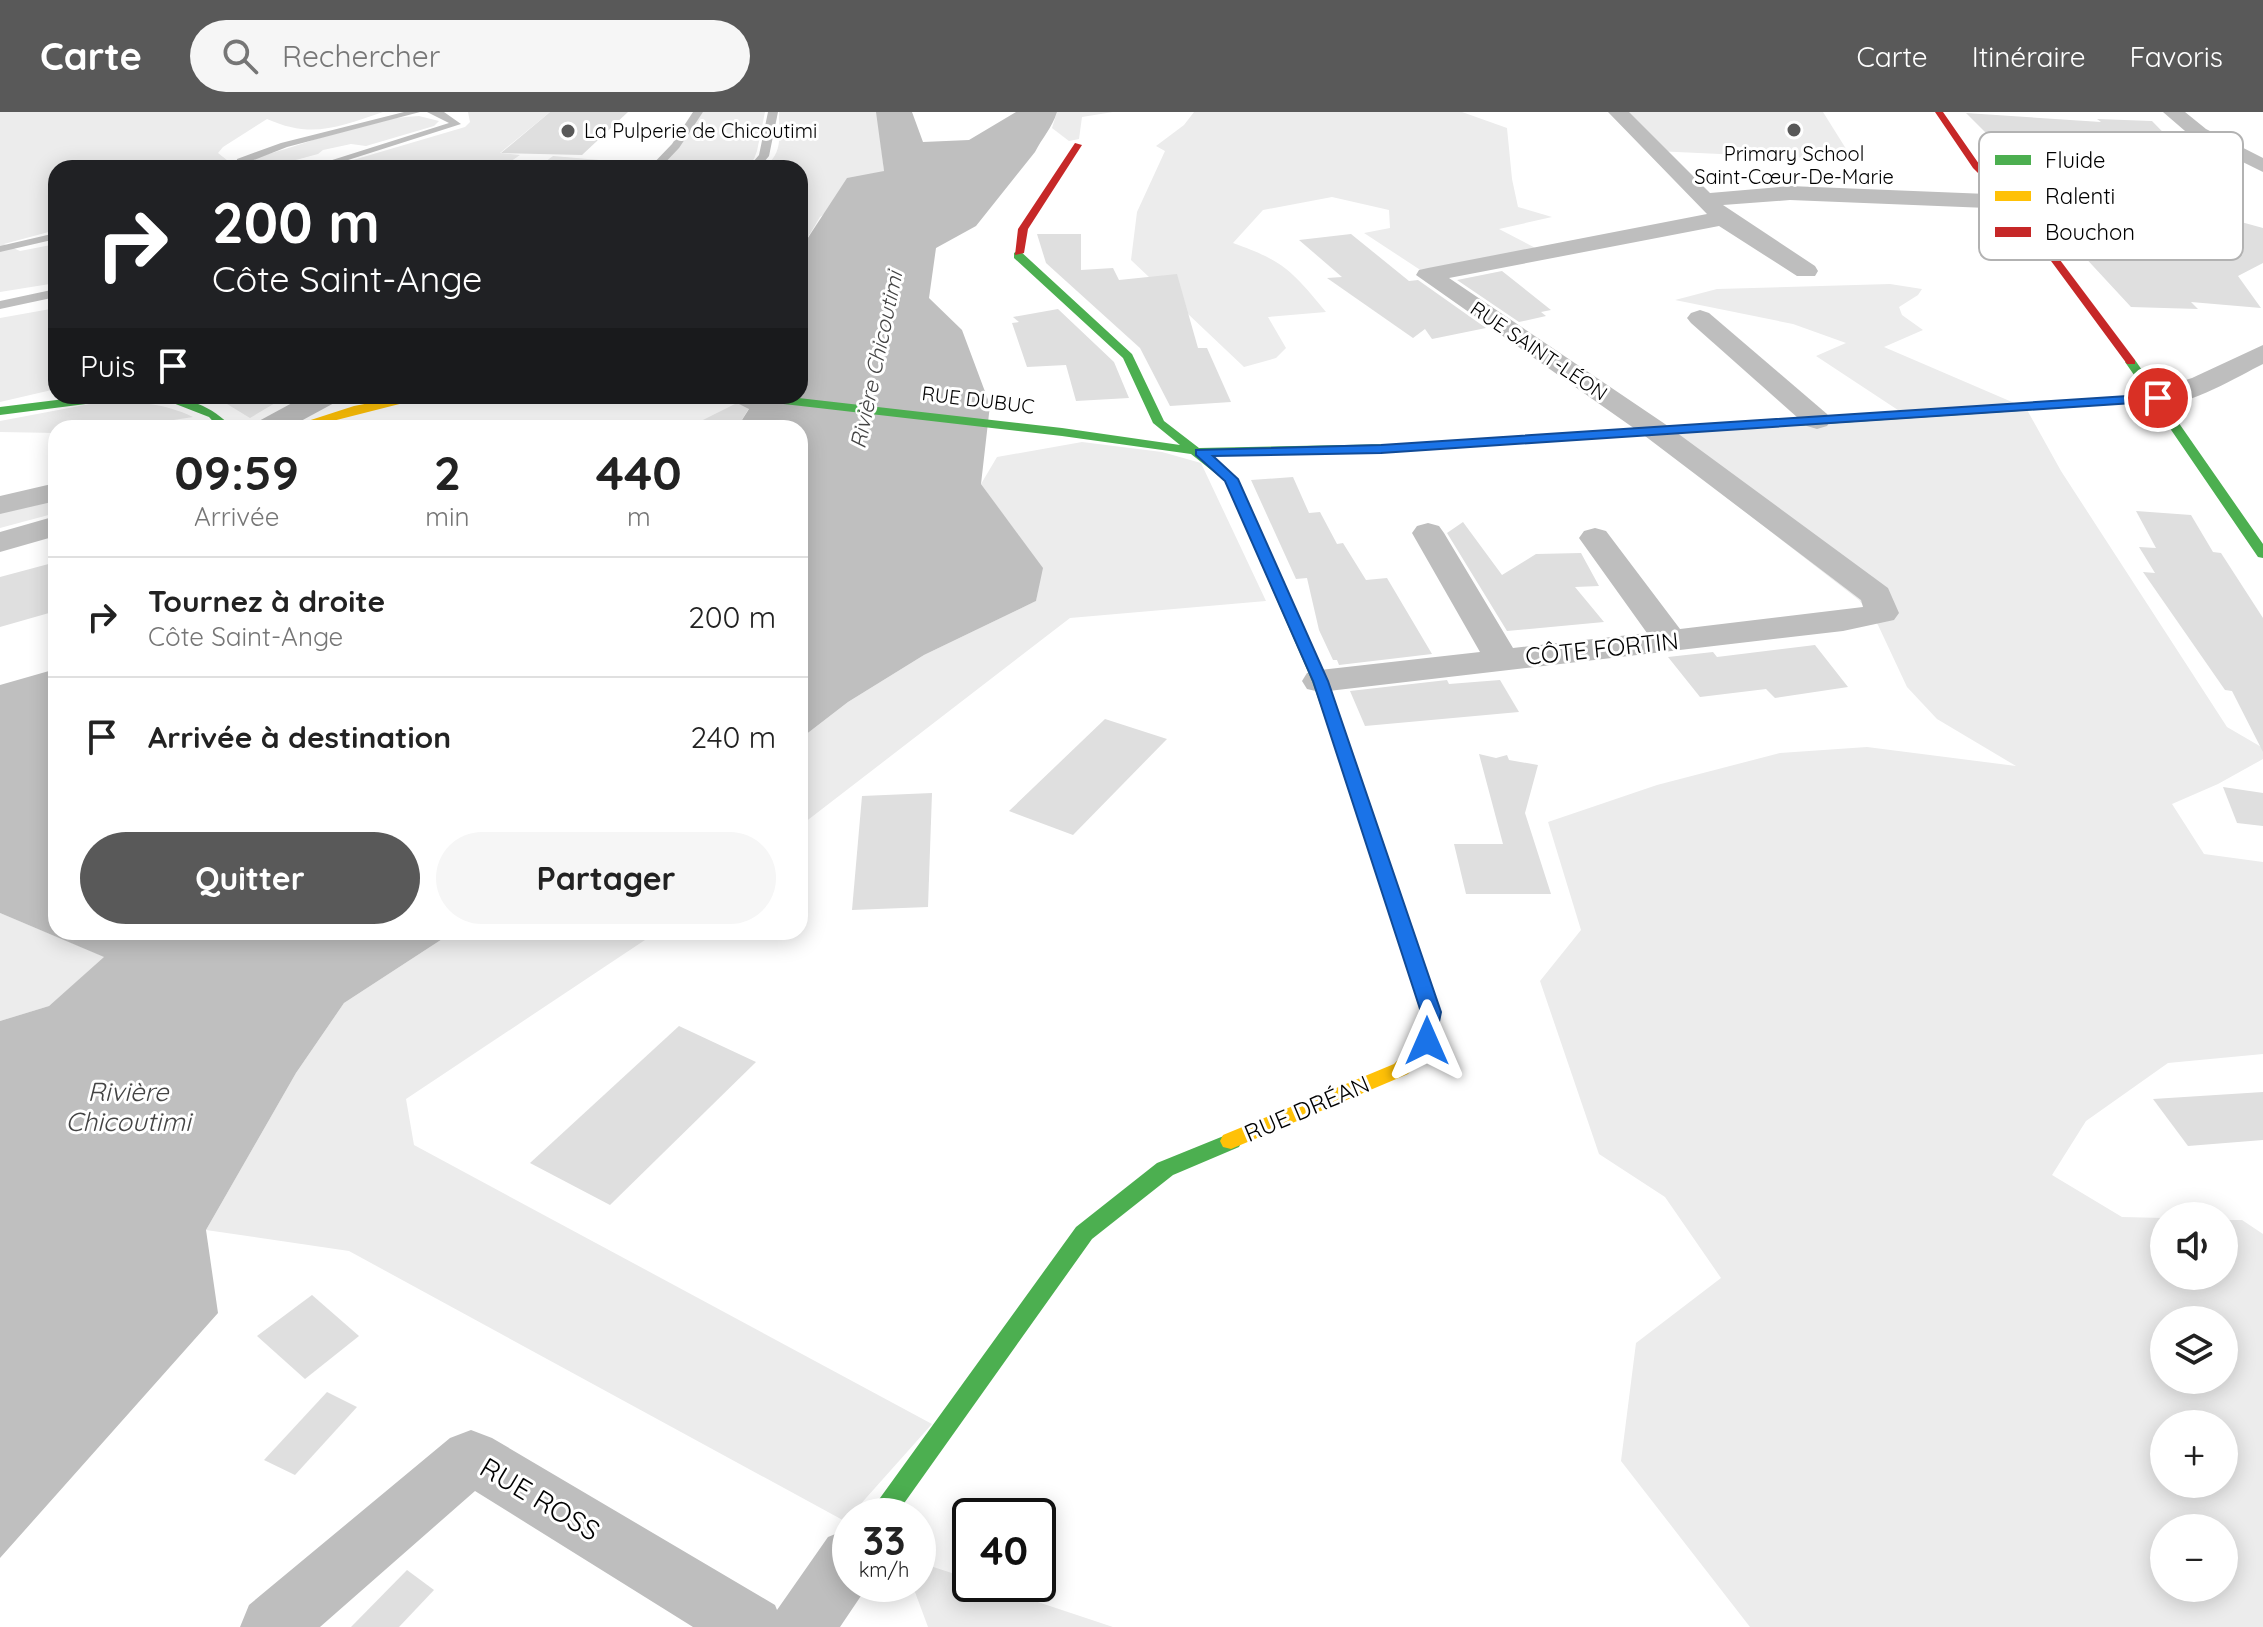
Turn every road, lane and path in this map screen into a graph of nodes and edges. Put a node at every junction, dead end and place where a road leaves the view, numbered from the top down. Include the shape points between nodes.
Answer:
1 (415, 112) edge
2 (432, 112) edge
3 (698, 112) edge
4 (773, 112) edge
5 (1618, 112) edge
6 (1939, 112) edge
7 (2173, 112) edge
8 (2198, 132) edge
9 (1078, 145) dead end
10 (2263, 145) edge
11 (2243, 154) edge
12 (2243, 155) edge
13 (243, 160) edge
14 (338, 160) edge
15 (662, 160) edge
16 (760, 160) edge
17 (2263, 166) edge
18 (1979, 169) edge
19 (1979, 201) edge
20 (1712, 209) junction
21 (48, 238) edge
22 (0, 249) edge
23 (2055, 260) edge
24 (1806, 271) dead end
25 (48, 295) edge
26 (0, 305) edge
27 (1700, 318) dead end
28 (2263, 353) edge
29 (2158, 398) junction
30 (808, 403) edge
31 (55, 404) edge
32 (184, 404) edge
33 (311, 404) edge
34 (384, 404) edge
35 (0, 411) edge
36 (219, 420) edge
37 (282, 420) edge
38 (320, 420) edge
39 (1817, 420) junction
40 (1655, 430) junction
41 (1201, 452) junction
42 (48, 494) edge
43 (0, 505) edge
44 (48, 528) edge
45 (1428, 533) dead end
46 (1595, 538) dead end
47 (0, 542) edge
48 (2263, 554) edge
49 (1882, 613) joint
50 (1672, 642) junction
51 (1502, 660) junction
52 (1320, 681) junction
53 (893, 1498) edge
54 (832, 1584) edge
55 (272, 1627) edge
56 (752, 1627) edge
57 (802, 1627) edge

1 - 13 lane
2 - 14 lane via 456,124
3 - 15 lane
4 - 16 lane
5 - 20 street
6 - 18 street
7 - 8 street
9 - 41 street, RUE DRÉAN via 1023,229 1018,256 1128,356 1159,423
10 - 11 street
12 - 17 street
19 - 20 street via 1790,193
20 - 24 street
20 - 40 street, RUE SAINT-LÉON via 1428,275
21 - 22 lane
23 - 29 street
25 - 26 lane
27 - 39 street
28 - 29 street via 2202,384
29 - 39 street, RUE DUBUC
29 - 48 street
30 - 41 street, RUE DUBUC
31 - 35 street
32 - 36 street
33 - 37 street
34 - 38 street
39 - 40 street, RUE DUBUC
40 - 41 street, RUE DUBUC via 1381,449
40 - 49 street, RUE SAINT-LÉON via 1876,595
41 - 52 street, RUE DRÉAN via 1231,479
42 - 43 street
44 - 47 street
45 - 51 street
46 - 50 street
49 - 50 street, CÔTE FORTIN
50 - 51 street, CÔTE FORTIN
51 - 52 street, CÔTE FORTIN
52 - 53 street, RUE DRÉAN via 1431,1012 1427,1041 1401,1069 1165,1169 1084,1233
54 - 57 street
55 - 56 street, RUE ROSS via 471,1457

